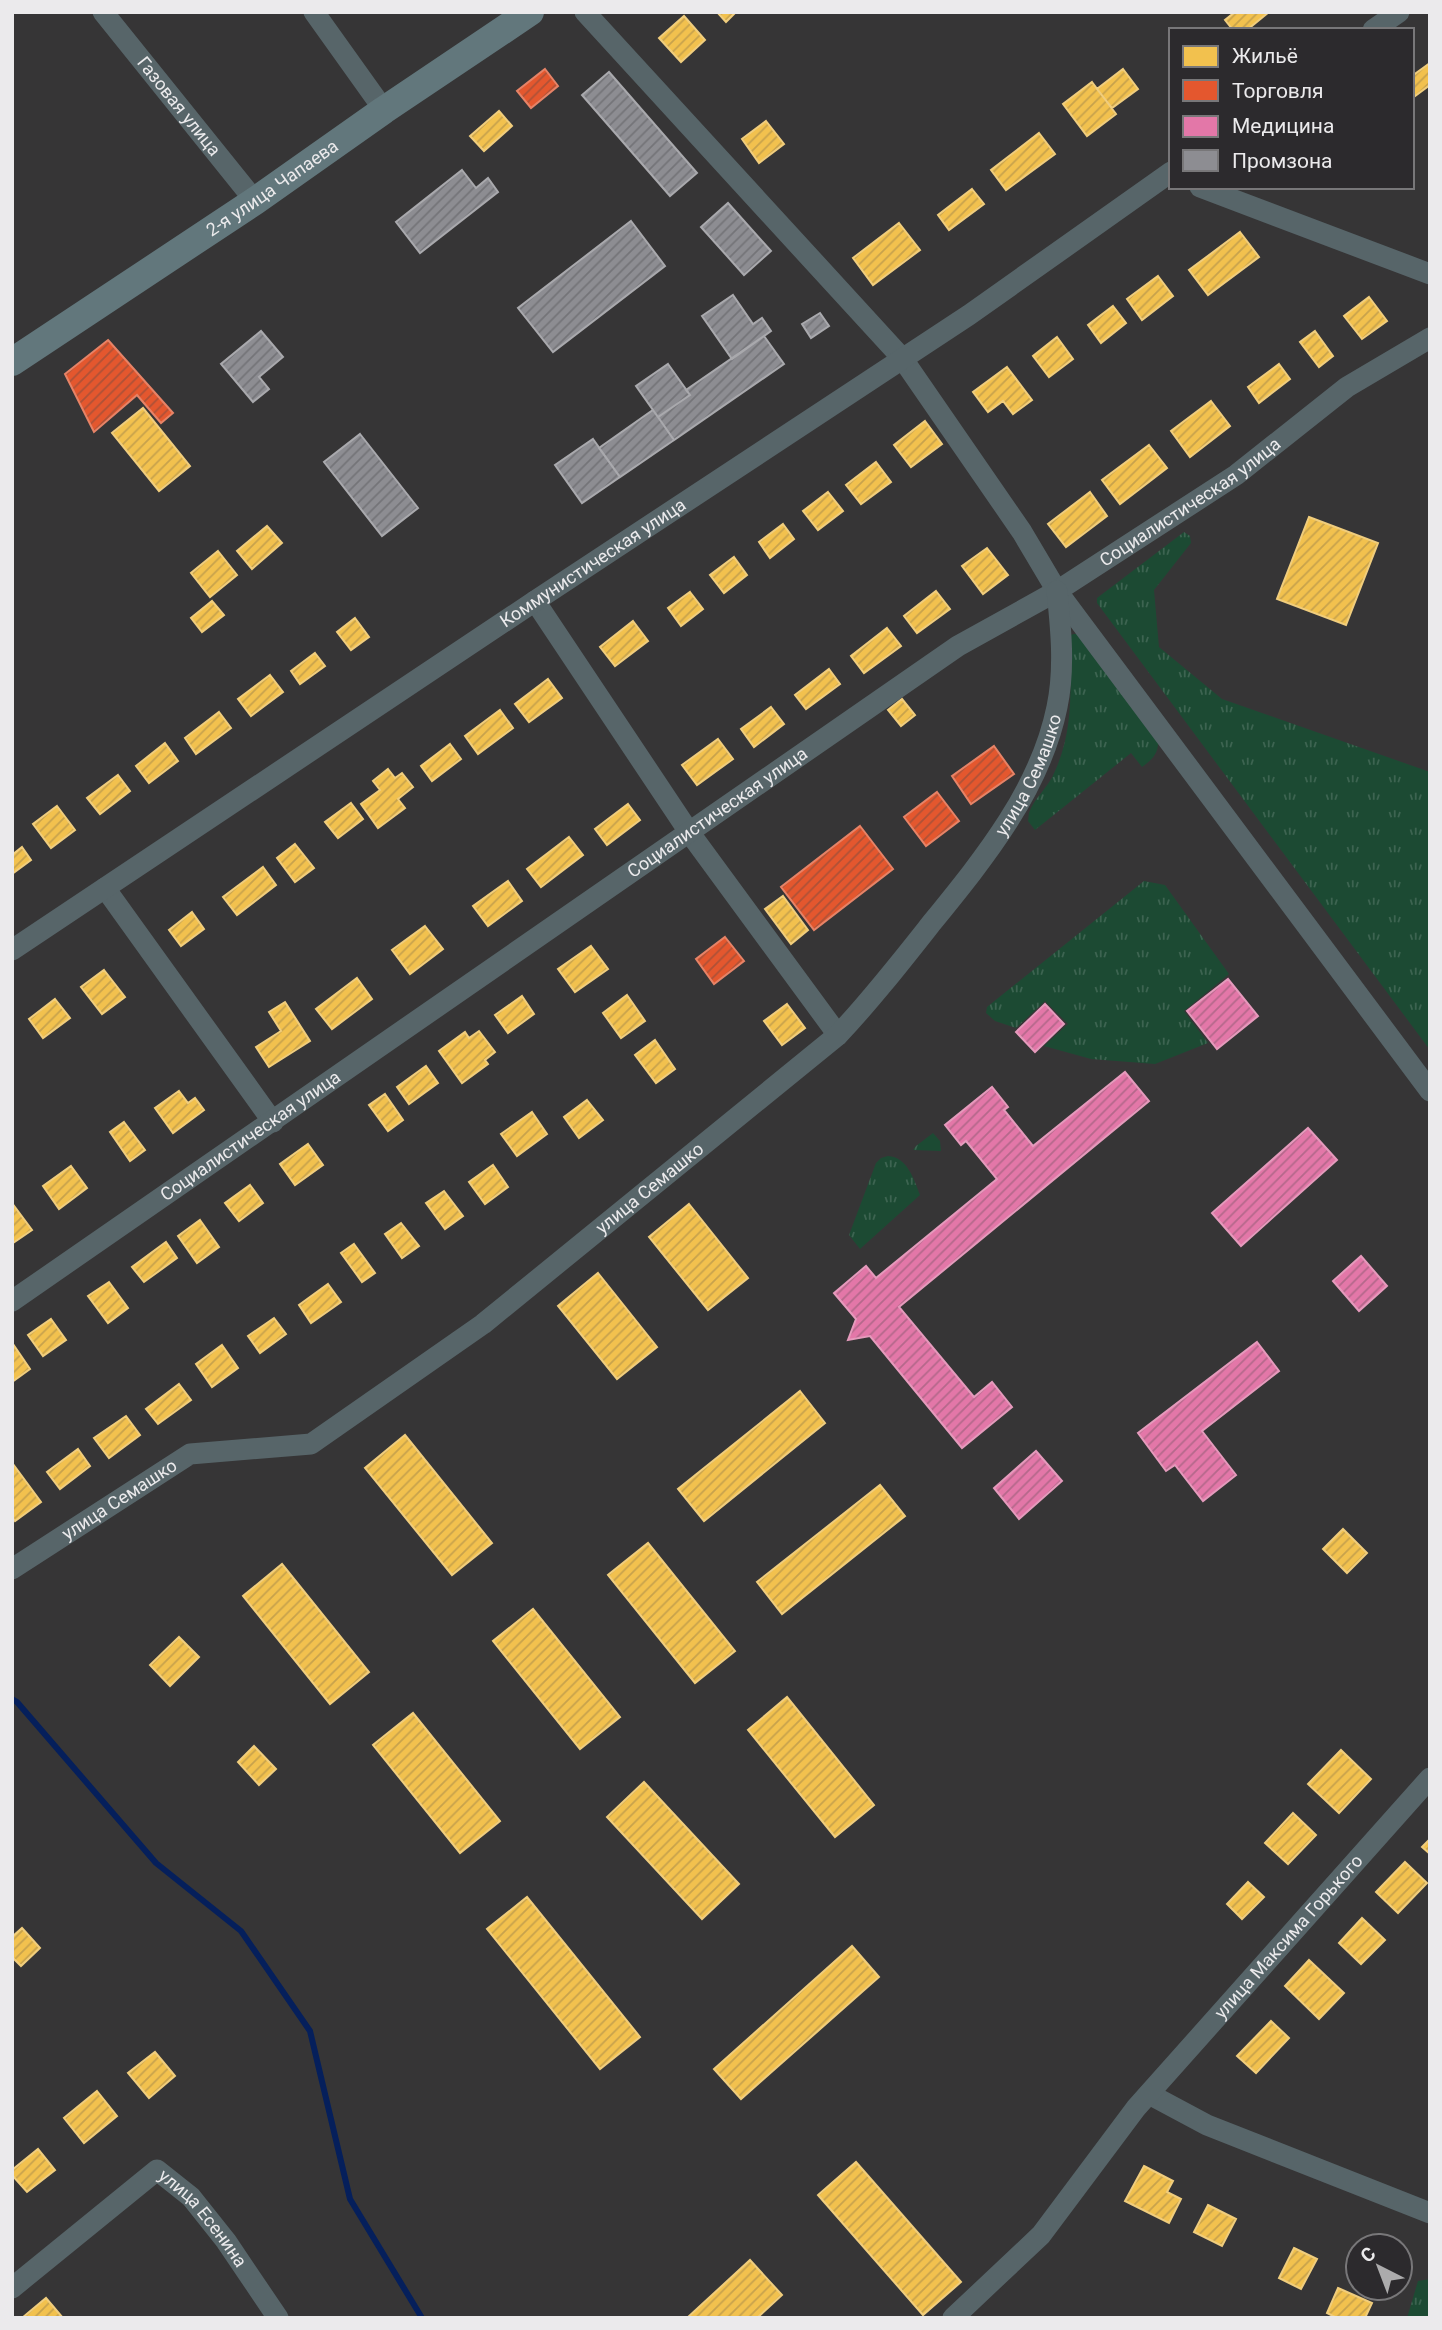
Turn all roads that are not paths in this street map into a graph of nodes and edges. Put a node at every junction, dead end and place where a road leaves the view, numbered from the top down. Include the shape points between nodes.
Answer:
1 (103, 12) edge
2 (314, 12) edge
3 (530, 12) edge
4 (585, 12) edge
5 (1399, 12) edge
6 (1376, 28) edge
7 (384, 110) junction
8 (1169, 176) edge
9 (1205, 189) edge
10 (255, 201) junction
11 (1430, 274) edge
12 (1430, 338) edge
13 (902, 358) junction
14 (12, 362) edge
15 (1058, 591) junction
16 (535, 601) junction
17 (689, 832) junction
18 (105, 888) junction
19 (12, 950) edge
20 (838, 1035) junction
21 (1430, 1091) edge
22 (273, 1122) junction
23 (12, 1301) edge
24 (12, 1569) edge
25 (1430, 1778) edge
26 (1149, 2094) junction
27 (1430, 2213) edge
28 (12, 2288) edge
29 (278, 2318) edge
30 (953, 2318) edge

1 - 10 street, Газовая улица
2 - 7 street
3 - 7 main road, 2-я улица Чапаева
4 - 13 street
5 - 6 street
7 - 10 main road, 2-я улица Чапаева
8 - 13 street, Коммунистическая улица
9 - 11 street
10 - 14 main road, 2-я улица Чапаева
12 - 15 street, Социалистическая улица via 1347,387 1236,475
13 - 15 street
13 - 16 street, Коммунистическая улица
15 - 17 street, Социалистическая улица via 958,646
15 - 20 street, улица Семашко via 1062,645 1058,706 1031,783 977,867 877,994
15 - 21 street
16 - 17 street
16 - 18 street, Коммунистическая улица
17 - 20 street
17 - 22 street, Социалистическая улица
18 - 19 street, Коммунистическая улица
18 - 22 street
20 - 24 street, улица Семашко via 483,1324 311,1444 190,1454
22 - 23 street, Социалистическая улица
25 - 26 street, улица Максима Горького
26 - 27 street via 1207,2125
26 - 30 street, улица Максима Горького via 1041,2235
28 - 29 street, улица Есенина via 158,2170 191,2197

